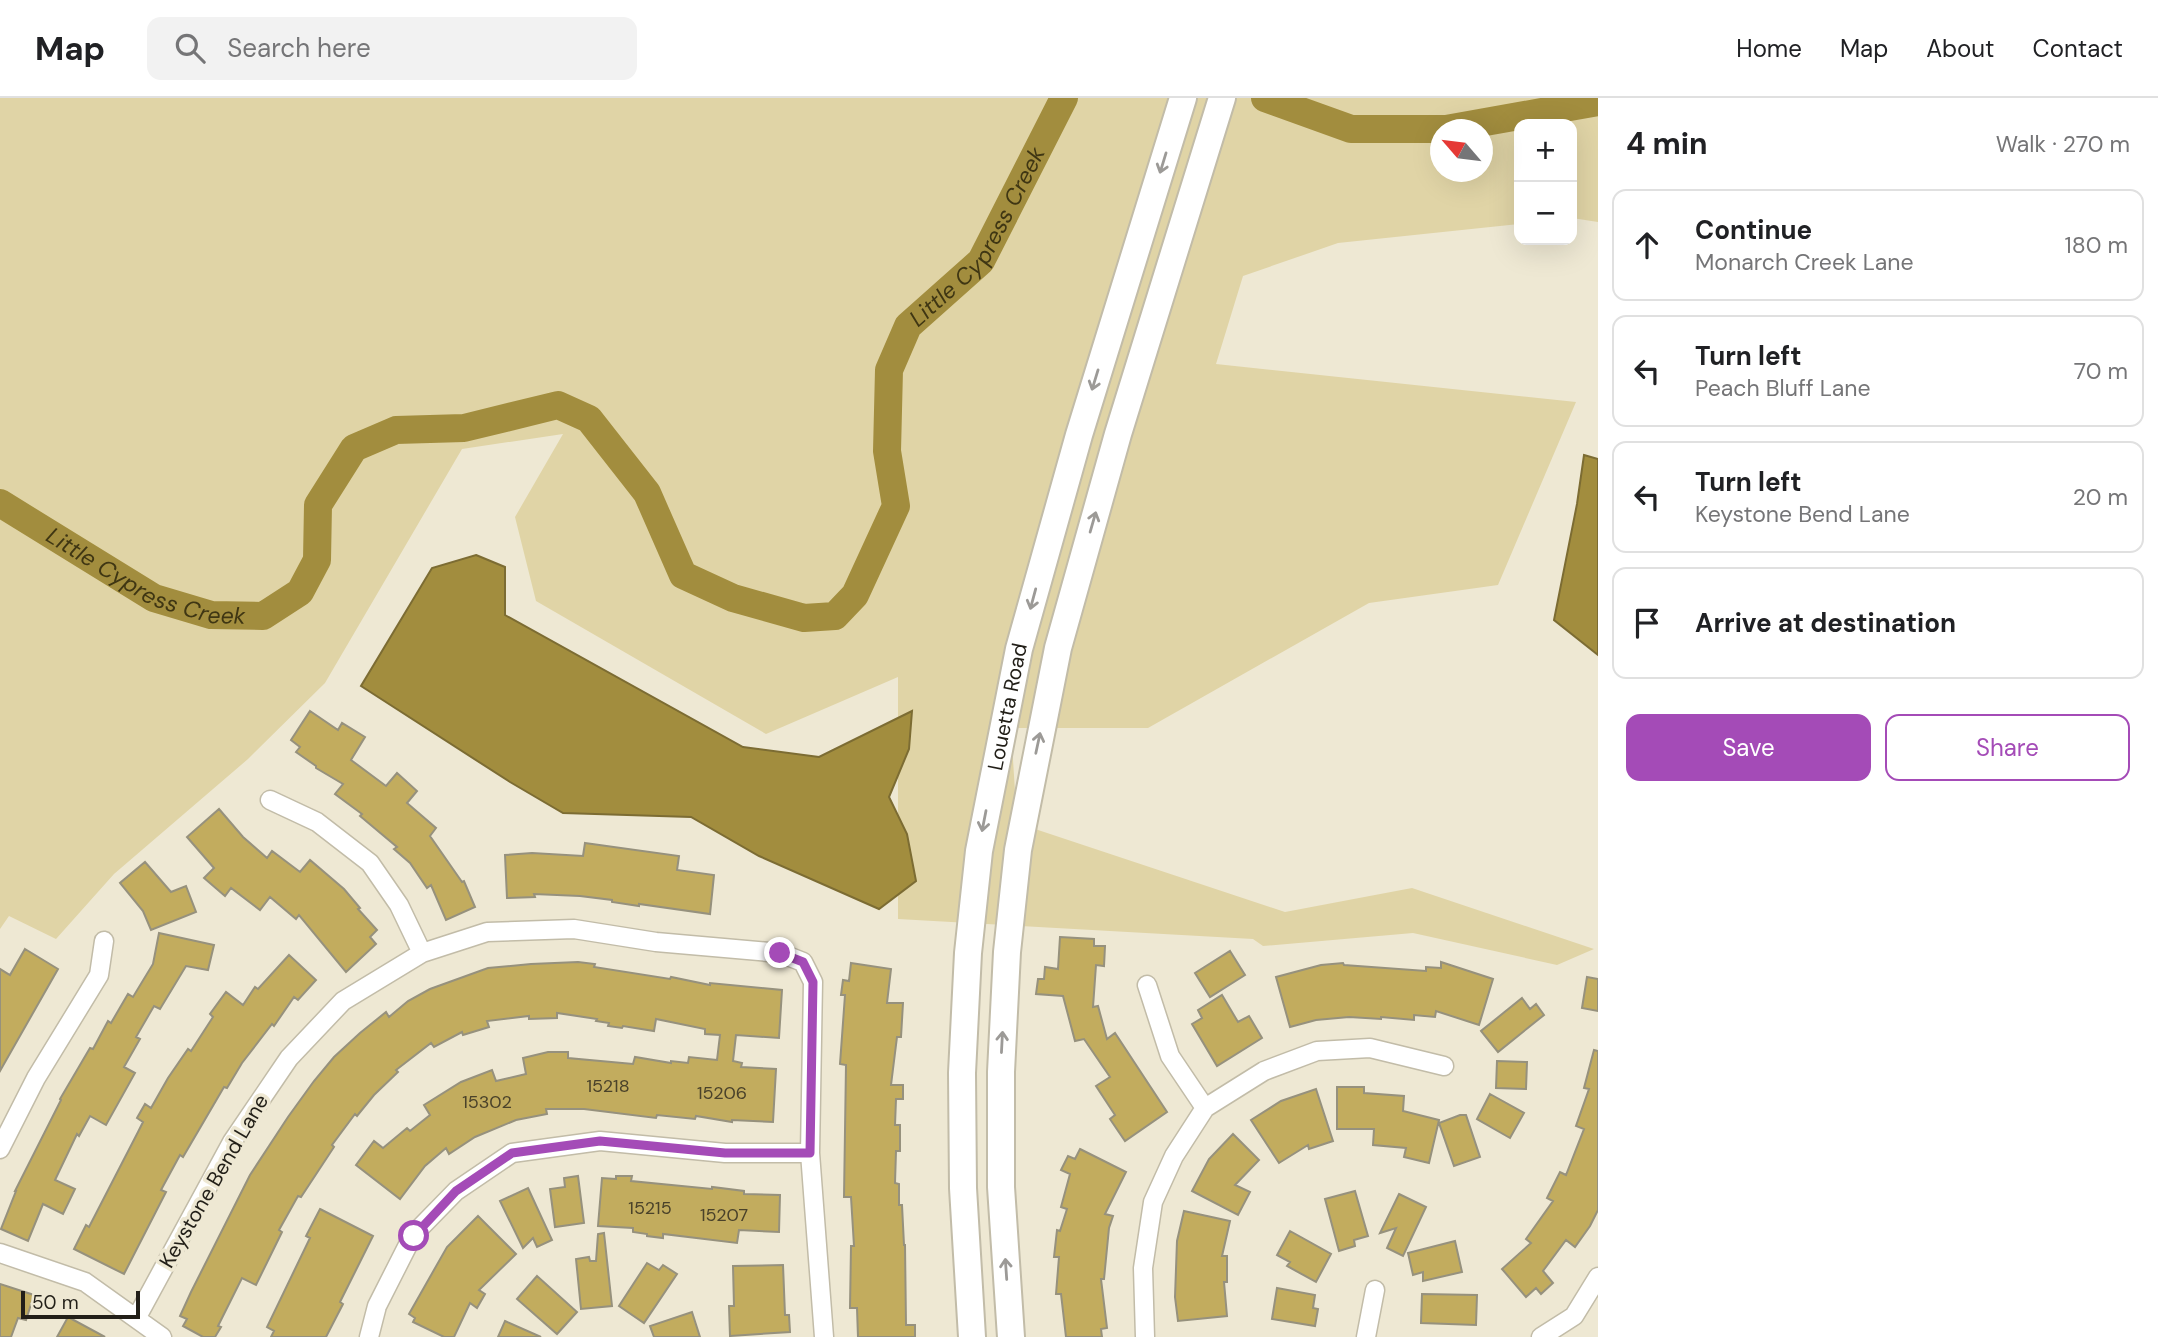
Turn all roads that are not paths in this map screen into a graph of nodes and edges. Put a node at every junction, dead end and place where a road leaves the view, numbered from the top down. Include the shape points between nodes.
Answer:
1 (1183, 98) edge
2 (1222, 98) edge
3 (270, 800) dead end
4 (104, 941) dead end
5 (422, 953) junction
6 (1147, 985) dead end
7 (1444, 1066) dead end
8 (1205, 1108) junction
9 (0, 1149) edge
10 (810, 1153) junction
11 (0, 1253) edge
12 (1598, 1277) edge
13 (1375, 1290) dead end
14 (136, 1317) junction
15 (162, 1337) edge
16 (369, 1337) edge
17 (824, 1337) edge
18 (972, 1337) edge
19 (1011, 1337) edge
20 (1145, 1337) edge
21 (1366, 1337) edge
22 (1541, 1337) edge

1 -> 18 main road, Louetta Road via 1086,410 1019,649 979,851 962,1073
19 -> 2 main road, Louetta Road via 1001,1187 1001,1072 1018,850 1058,648 1125,409
3 - 5 street via 317,822 370,863 399,905
4 - 9 street via 99,975 36,1077
5 - 10 street, Keystone Bend Lane via 486,932 574,929 780,953 803,962 813,982
5 - 14 street, Keystone Bend Lane via 343,1001 289,1058 232,1142
6 - 8 street via 1170,1056
7 - 8 street via 1370,1048 1317,1051 1264,1071
8 - 20 street via 1174,1156 1153,1202 1143,1268
10 - 16 street via 725,1153 600,1141 512,1153 456,1191 414,1236 377,1306
10 - 17 street
11 - 14 street via 85,1282
12 - 22 street via 1574,1316
13 - 21 street
14 - 15 street

